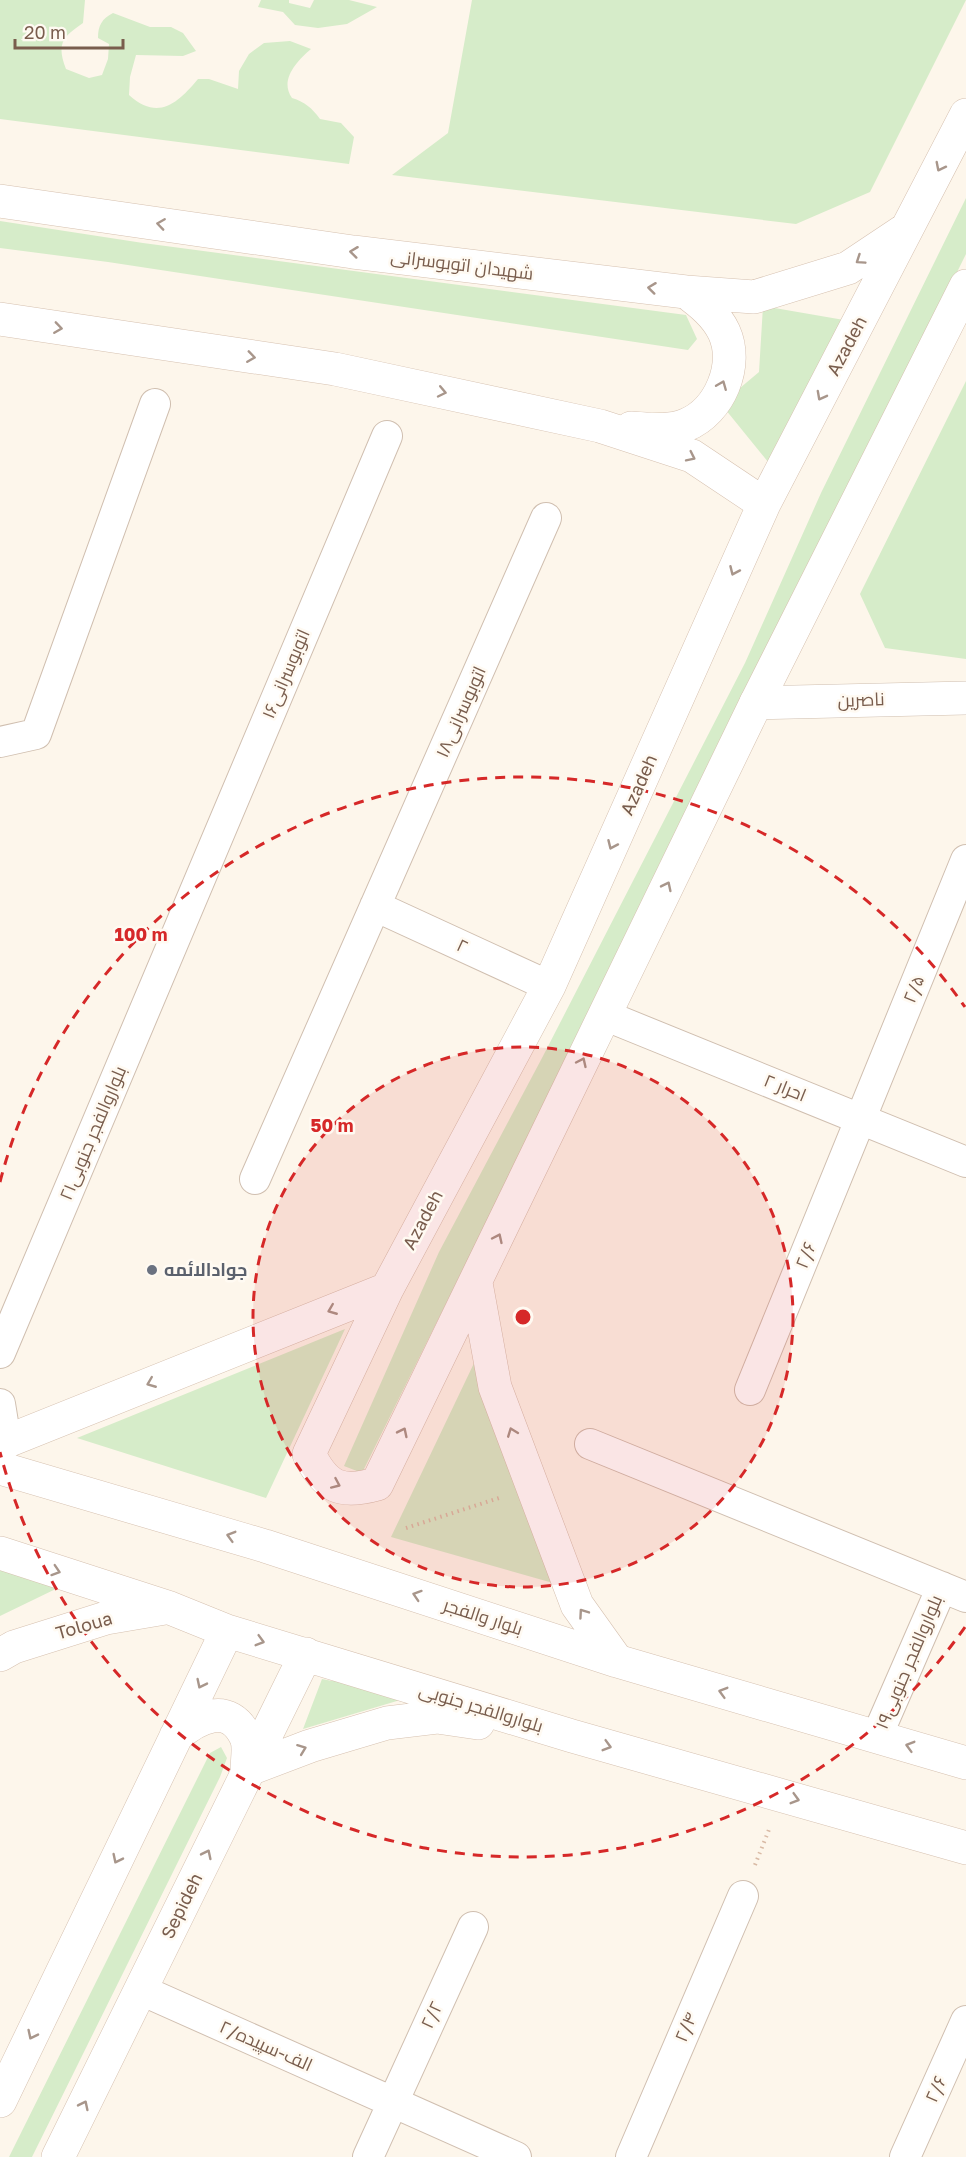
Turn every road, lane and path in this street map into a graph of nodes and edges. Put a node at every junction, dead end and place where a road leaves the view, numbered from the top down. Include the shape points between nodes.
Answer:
1 (966, 115) edge
2 (0, 201) edge
3 (909, 227) junction
4 (966, 286) edge
5 (686, 292) junction
6 (0, 319) edge
7 (155, 404) dead end
8 (600, 426) junction
9 (387, 436) dead end
10 (764, 504) junction
11 (546, 518) dead end
12 (966, 698) edge
13 (756, 703) junction
14 (0, 742) edge
15 (966, 860) edge
16 (375, 906) junction
17 (186, 913) joint
18 (549, 986) junction
19 (604, 1015) junction
20 (861, 1119) junction
21 (966, 1162) edge
22 (255, 1179) dead end
23 (476, 1283) junction
24 (387, 1288) junction
25 (0, 1353) edge
26 (750, 1390) dead end
27 (0, 1404) edge
28 (590, 1444) dead end
29 (2, 1451) edge
30 (506, 1496) dead end
31 (406, 1528) dead end
32 (0, 1553) edge
33 (954, 1592) edge
34 (170, 1608) junction
35 (227, 1631) junction
36 (306, 1654) junction
37 (0, 1655) edge
38 (617, 1661) junction
39 (176, 1736) junction
40 (572, 1736) junction
41 (877, 1737) junction
42 (966, 1763) edge
43 (247, 1770) junction
44 (783, 1796) junction
45 (966, 1848) edge
46 (742, 1896) joint
47 (472, 1927) dead end
48 (141, 1990) junction
49 (966, 2021) edge
50 (0, 2101) edge
51 (392, 2103) junction
52 (58, 2157) edge
53 (368, 2157) edge
54 (516, 2157) edge
55 (631, 2157) edge
56 (905, 2157) edge

1 -> 3 main road, Azadeh
5 -> 2 main road, شهیدان اتوبوسرانی via 353,252
3 -> 5 main road, شهیدان اتوبوسرانی via 848,268 754,297
3 -> 10 main road, Azadeh
4 - 13 main road
8 -> 5 main road via 659,430 686,425 709,409 724,386 729,360 724,333 709,310
6 -> 8 main road via 335,369
7 - 14 street via 36,734
8 -> 10 main road via 692,456
9 - 17 street, اتوبوسرانی۱۶
10 -> 18 main road, Azadeh
11 - 16 street, اتوبوسرانی۱۸
12 - 13 main road, ناصرین
19 -> 13 main road
15 - 20 street, ۲/۵
16 - 18 street, ۲
16 - 22 street, اتوبوسرانی۱۸
17 - 25 street, بلواروالفجر جنوبی۲۱
18 - 24 main road, Azadeh
19 - 20 street, ۲ احرار
23 -> 19 main road
20 - 21 street, ۲ احرار
20 - 26 street, ۲/۶
24 -> 23 main road, Azadeh via 309,1454 319,1473 336,1486 357,1490 378,1484
38 -> 23 main road via 577,1605 495,1387
24 -> 29 main road
27 - 29 street
28 - 33 street
38 -> 29 main road, بلوار والفجر via 275,1549
30 - 31 path
32 -> 34 main road, بلواروالفجر جنوبی
33 - 41 street, بلواروالفجر جنوبی۱۹
34 - 35 main road, بلواروالفجر جنوبی
34 - 37 main road, Toloua via 106,1618
35 -> 36 main road, بلواروالفجر جنوبی
35 -> 39 main road
36 - 40 main road, بلواروالفجر جنوبی
36 - 43 main road, Sepideh
41 -> 38 main road, بلوار والفجر
39 - 43 main road via 206,1716 222,1716 236,1723 247,1739
39 -> 50 main road
43 -> 40 main road via 387,1723 437,1717
40 -> 44 main road, بلواروالفجر جنوبی
42 -> 41 main road, بلوار والفجر
48 -> 43 main road, Sepideh
44 -> 45 main road, بلواروالفجر جنوبی
44 - 46 path
46 - 55 street, ۲/۴
47 - 51 street, ۲/۲
48 - 51 street, ۲/الف-سپیده
52 -> 48 main road, Sepideh
49 - 56 street, ۲/۶
51 - 53 street, ۲/۲
51 - 54 street, ۲/الف-سپیده

